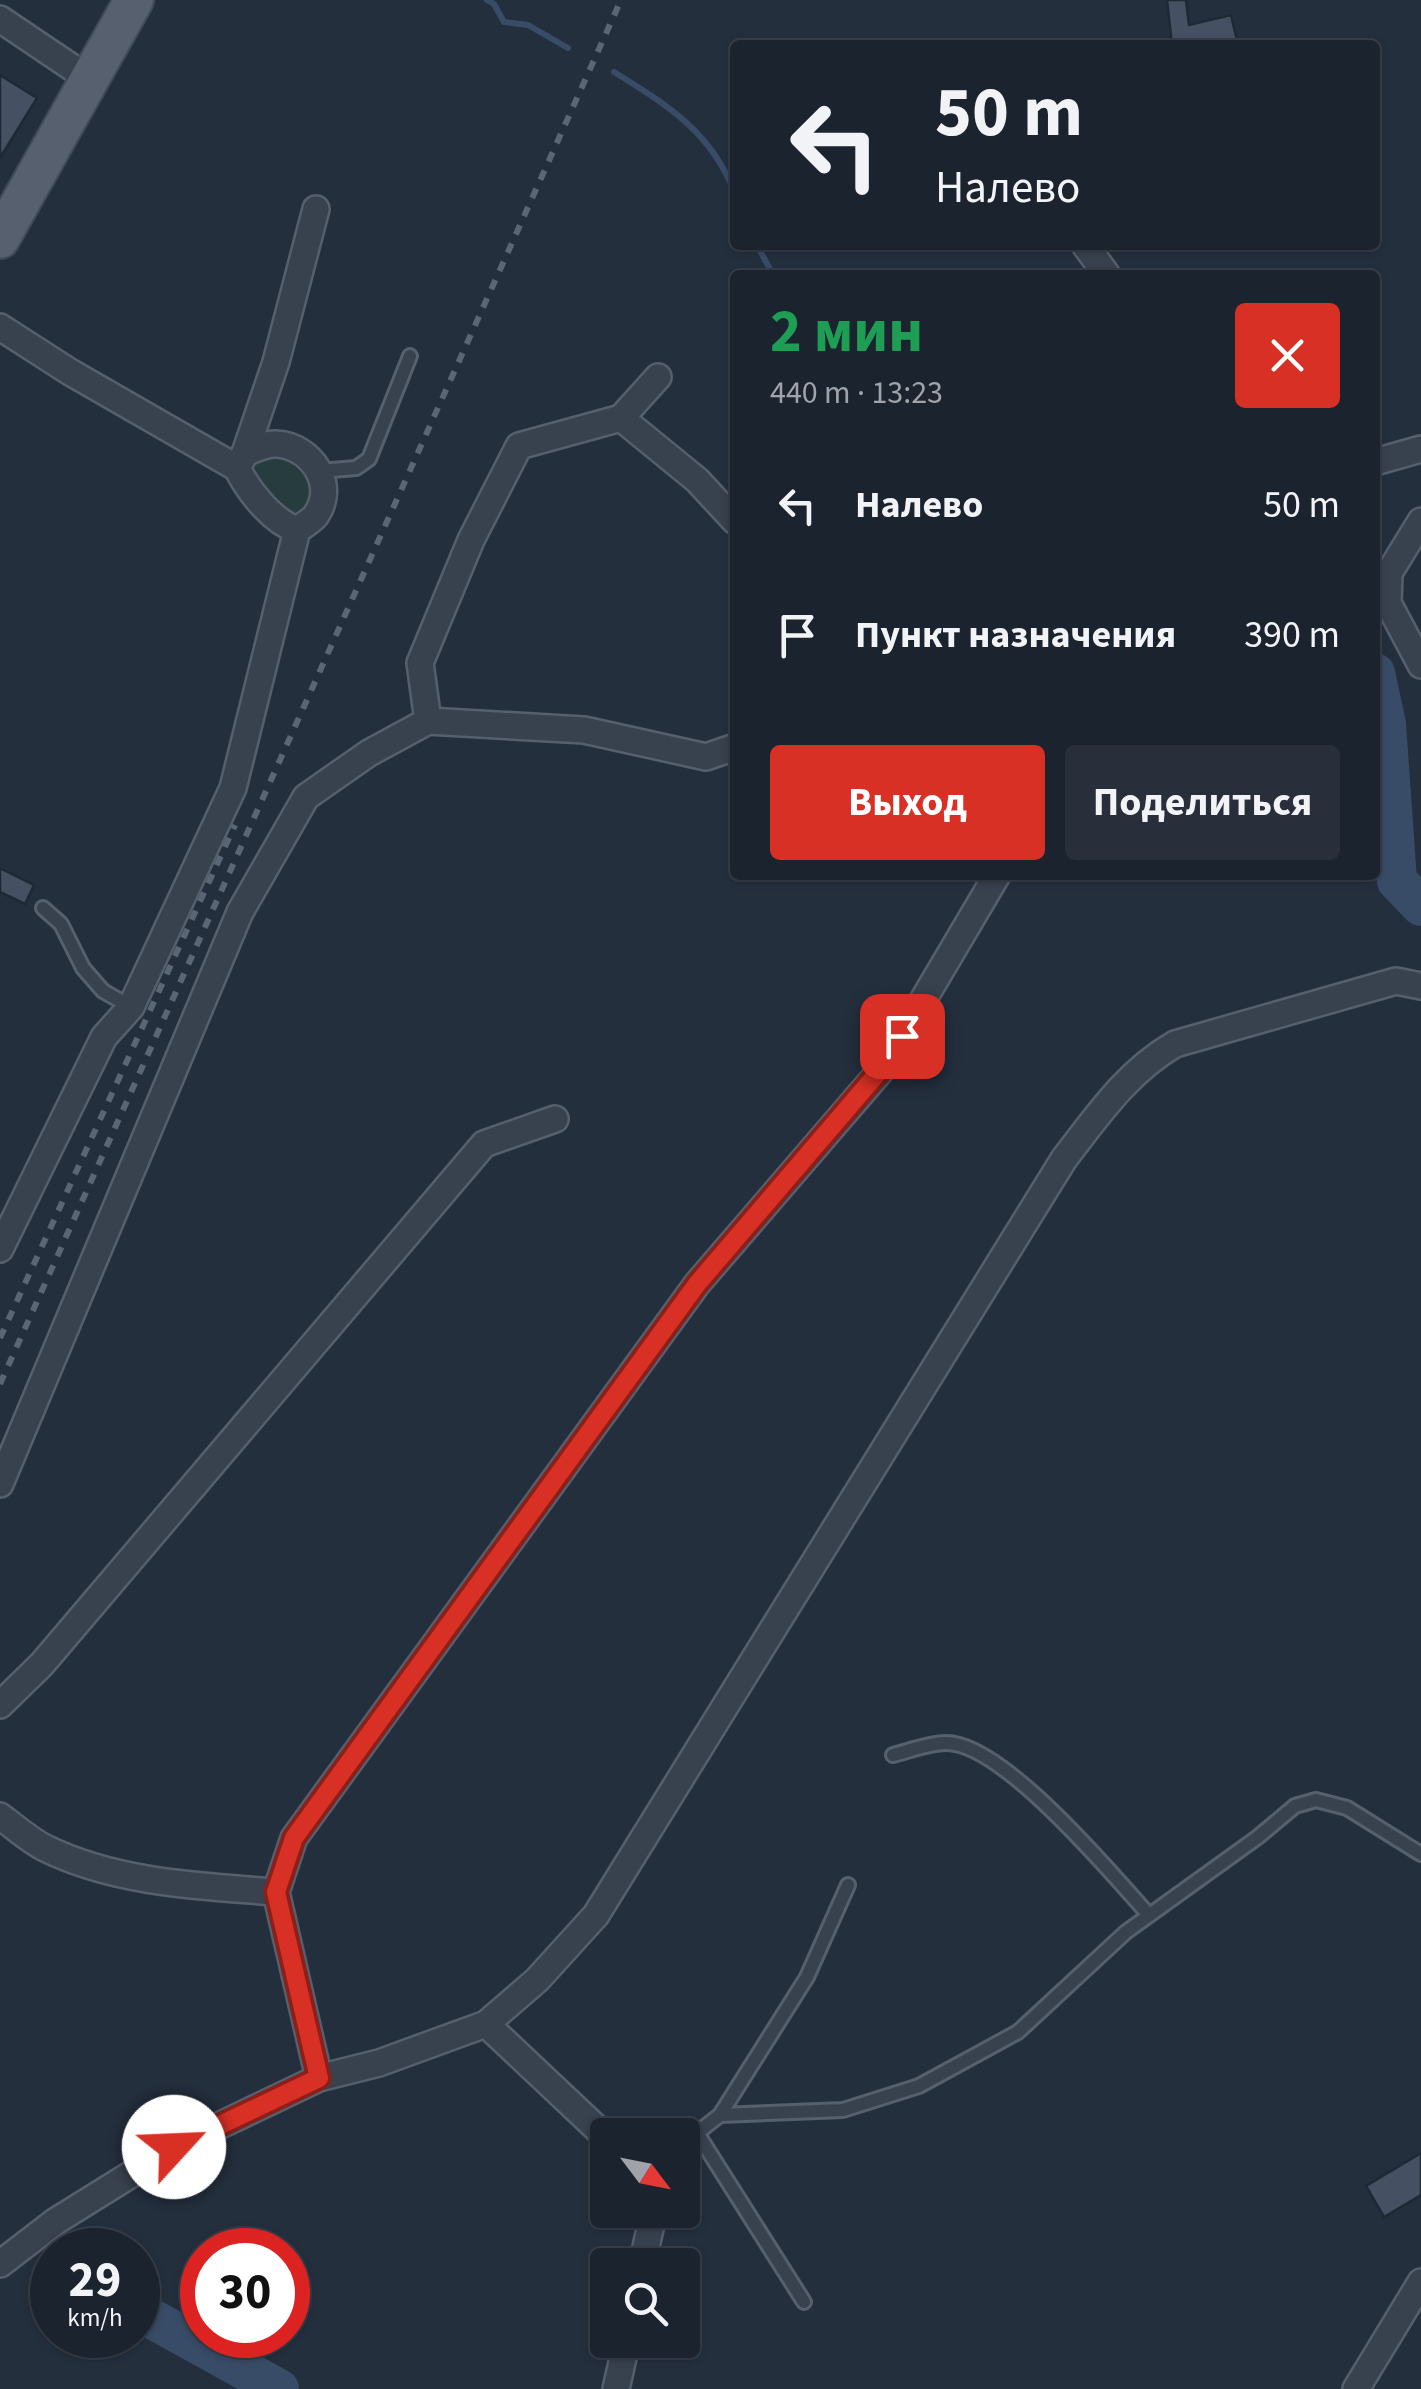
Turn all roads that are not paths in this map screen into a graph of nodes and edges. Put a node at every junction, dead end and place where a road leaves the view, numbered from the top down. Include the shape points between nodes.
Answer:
1 (134, 0) edge
2 (0, 19) edge
3 (92, 81) junction
4 (316, 209) dead end
5 (0, 238) edge
6 (0, 327) edge
7 (410, 356) dead end
8 (658, 376) dead end
9 (621, 418) junction
10 (1421, 449) edge
11 (241, 461) junction
12 (1380, 461) edge
13 (320, 471) junction
14 (730, 516) edge
15 (1421, 521) edge
16 (297, 530) junction
17 (1421, 665) edge
18 (428, 721) junction
19 (730, 749) edge
20 (994, 880) edge
21 (43, 908) dead end
22 (1421, 986) edge
23 (132, 1007) junction
24 (555, 1118) dead end
25 (0, 1249) edge
26 (0, 1484) edge
27 (0, 1705) edge
28 (893, 1755) dead end
29 (0, 1816) edge
30 (1421, 1854) edge
31 (848, 1885) dead end
32 (276, 1892) junction
33 (1148, 1916) junction
34 (486, 2024) junction
35 (319, 2078) junction
36 (720, 2115) junction
37 (590, 2122) edge
38 (700, 2131) edge
39 (700, 2138) edge
40 (0, 2264) edge
41 (1421, 2282) edge
42 (804, 2302) dead end
43 (623, 2358) edge
44 (616, 2389) edge
45 (1356, 2389) edge

1 - 3 main road
2 - 3 street
3 - 5 main road
4 - 11 street via 276,362
6 - 11 street via 70,372
7 - 13 lane via 369,459 356,468
8 - 9 street
9 - 14 street
9 - 18 street via 519,446 420,664
10 - 12 street
11 - 13 street via 274,443 309,457
11 - 16 street via 244,482 282,524
13 - 16 street via 324,488 316,515
15 - 17 street via 1389,573 1388,602
16 - 23 street via 232,788
18 - 19 street via 584,730 706,757
18 - 26 street via 306,798 240,912
20 - 32 street via 882,1068 697,1284 294,1838
21 - 23 lane via 61,924 103,992
22 - 34 street via 1396,981 1175,1044 1116,1092 1064,1159 596,1914 538,1980
23 - 25 street via 104,1037
24 - 27 street via 484,1144 42,1664
28 - 33 lane via 946,1743 987,1758 1061,1817
29 - 32 street via 43,1847 89,1865 164,1883
30 - 33 lane via 1347,1808 1316,1800 1295,1806
31 - 36 lane via 807,1977
32 - 35 street
33 - 36 lane via 1018,2032 919,2086 844,2110
34 - 35 street
34 - 37 street
35 - 40 street via 174,2147
36 - 38 lane
39 - 42 lane
41 - 45 street
43 - 44 street

